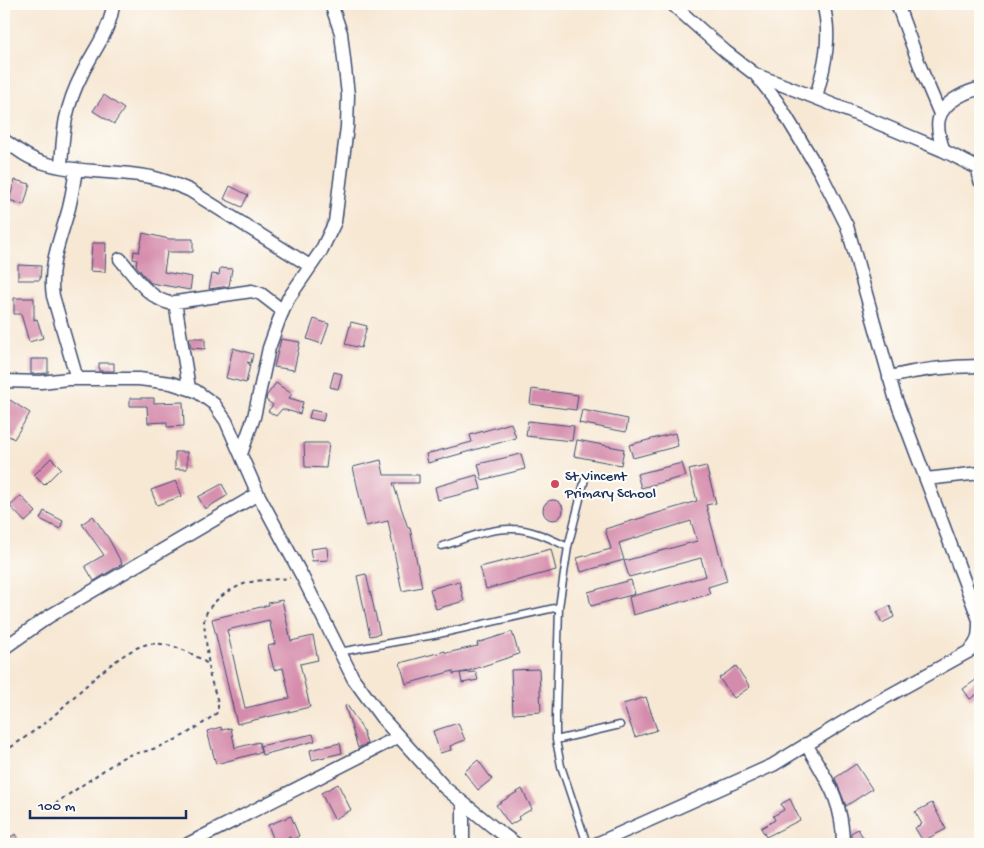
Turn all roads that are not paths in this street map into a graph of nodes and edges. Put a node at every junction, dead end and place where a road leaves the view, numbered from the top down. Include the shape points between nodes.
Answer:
1 (113, 4) edge
2 (331, 4) edge
3 (823, 4) edge
4 (897, 4) edge
5 (677, 6) edge
6 (756, 75) junction
7 (980, 89) edge
8 (816, 97) junction
9 (940, 114) junction
10 (4, 140) edge
11 (944, 151) junction
12 (61, 167) junction
13 (979, 168) edge
14 (76, 169) junction
15 (980, 181) edge
16 (120, 259) dead end
17 (310, 266) junction
18 (175, 302) junction
19 (283, 311) junction
20 (980, 366) edge
21 (889, 377) junction
22 (76, 379) junction
23 (4, 381) edge
24 (189, 388) junction
25 (241, 454) junction
26 (980, 473) edge
27 (585, 479) dead end
28 (926, 479) junction
29 (258, 494) junction
30 (442, 546) dead end
31 (568, 547) junction
32 (559, 606) junction
33 (4, 648) edge
34 (339, 652) junction
35 (980, 653) edge
36 (947, 664) junction
37 (620, 725) dead end
38 (398, 737) junction
39 (556, 740) junction
40 (806, 744) junction
41 (463, 803) junction
42 (188, 844) edge
43 (463, 844) edge
44 (516, 844) edge
45 (586, 844) edge
46 (596, 844) edge
47 (843, 844) edge

1 - 12 street via 110,21 69,104
2 - 17 street via 341,32 345,60 346,127 335,222
3 - 8 street via 827,20 826,59
4 - 9 street
5 - 6 street
6 - 8 street
6 - 21 street via 800,138 847,226
7 - 9 street via 950,102
8 - 11 street
9 - 11 street via 937,128
10 - 12 street via 39,161
11 - 13 street
12 - 14 street
13 - 15 street
14 - 17 street via 145,176 189,190
14 - 22 street via 51,284
16 - 18 street via 152,295 161,301
17 - 19 street
18 - 19 street via 252,291
18 - 24 street
19 - 25 street via 269,348 254,418
20 - 21 street via 948,366
21 - 28 street
22 - 23 street
22 - 24 street via 139,379
24 - 25 street via 214,404
25 - 29 street
26 - 28 street
27 - 31 lane
28 - 36 street via 979,620 979,638 974,647
29 - 33 street via 48,617
29 - 34 street
30 - 31 lane via 501,529 515,529
31 - 32 lane
32 - 34 lane via 434,635
32 - 39 lane
34 - 38 street via 353,678
35 - 36 street
36 - 40 street
37 - 39 lane
38 - 41 street
38 - 42 street
39 - 45 lane via 566,787
40 - 46 street via 774,765
40 - 47 street via 839,804
41 - 43 street
41 - 44 street

